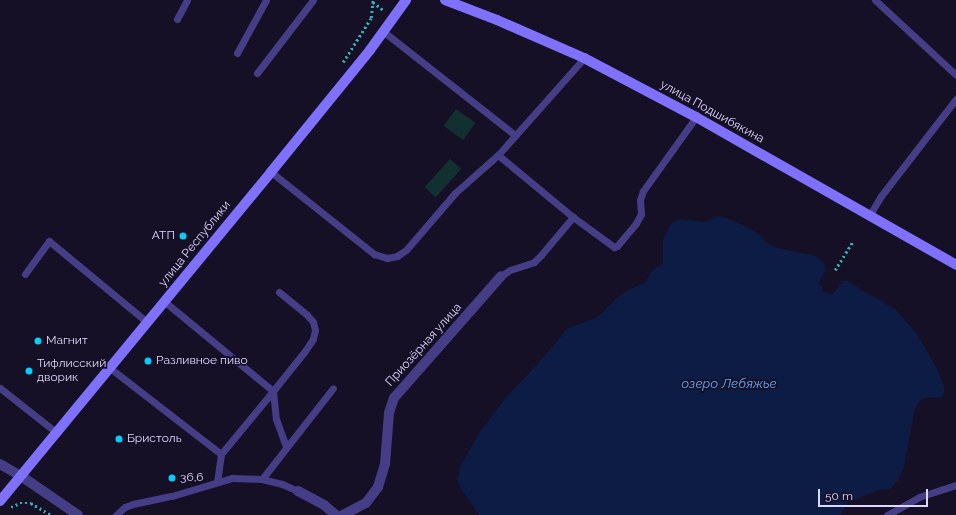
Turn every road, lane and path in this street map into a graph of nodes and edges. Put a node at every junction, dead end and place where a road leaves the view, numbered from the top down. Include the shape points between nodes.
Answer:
1 (187, 0) edge
2 (266, 0) edge
3 (313, 0) edge
4 (373, 0) edge
5 (406, 0) edge
6 (445, 0) edge
7 (875, 0) edge
8 (177, 19) dead end
9 (384, 32) junction
10 (238, 53) dead end
11 (584, 58) junction
12 (339, 68) dead end
13 (257, 73) dead end
14 (956, 75) edge
15 (956, 99) edge
16 (696, 117) junction
17 (515, 135) junction
18 (498, 155) junction
19 (271, 172) junction
20 (868, 216) junction
21 (573, 217) junction
22 (852, 241) dead end
23 (956, 265) edge
24 (835, 270) dead end
25 (25, 274) dead end
26 (501, 276) joint
27 (279, 292) dead end
28 (165, 302) junction
29 (148, 322) junction
30 (110, 368) junction
31 (0, 388) edge
32 (333, 388) dead end
33 (273, 391) junction
34 (57, 433) junction
35 (286, 446) junction
36 (221, 454) junction
37 (0, 464) edge
38 (21, 476) junction
39 (262, 479) junction
40 (217, 482) junction
41 (956, 484) edge
42 (298, 491) joint
43 (0, 502) edge
44 (7, 511) dead end
45 (51, 515) edge
46 (78, 515) edge
47 (116, 515) edge
48 (336, 515) edge
49 (343, 515) edge
50 (887, 515) edge

1 - 8 lane
2 - 10 lane
3 - 13 lane
4 - 12 path via 371,18
5 - 9 main road, улица Республики
6 - 11 main road, улица Подшибякина
7 - 14 lane
9 - 17 lane
9 - 19 main road, улица Республики
11 - 16 main road, улица Подшибякина
11 - 17 lane
15 - 20 lane
16 - 20 main road, улица Подшибякина
16 - 21 lane via 643,191 640,200 641,214 617,246 608,245
17 - 18 lane
18 - 19 lane via 454,193 406,250 397,256 387,258 374,254
18 - 21 lane
19 - 28 main road, улица Республики
20 - 23 main road, улица Подшибякина
21 - 26 lane via 534,262 510,270
22 - 24 path
25 - 29 lane via 49,241
26 - 49 street, Приозёрная улица via 394,398 389,413 385,464 378,487 366,503
27 - 33 lane via 307,315 315,330 305,351
28 - 29 main road, улица Республики
28 - 33 lane
29 - 30 main road, улица Республики
30 - 34 main road, улица Республики
30 - 36 lane
31 - 34 lane
32 - 35 lane
33 - 35 lane via 276,419
33 - 36 lane
34 - 38 main road, улица Республики
35 - 39 lane
36 - 40 lane
37 - 38 street
38 - 43 main road, улица Республики
38 - 46 street
39 - 40 lane via 232,478
39 - 42 lane
40 - 47 lane via 172,496 132,504
41 - 50 lane via 919,497
42 - 48 street via 324,505
44 - 45 path via 20,503 31,503

